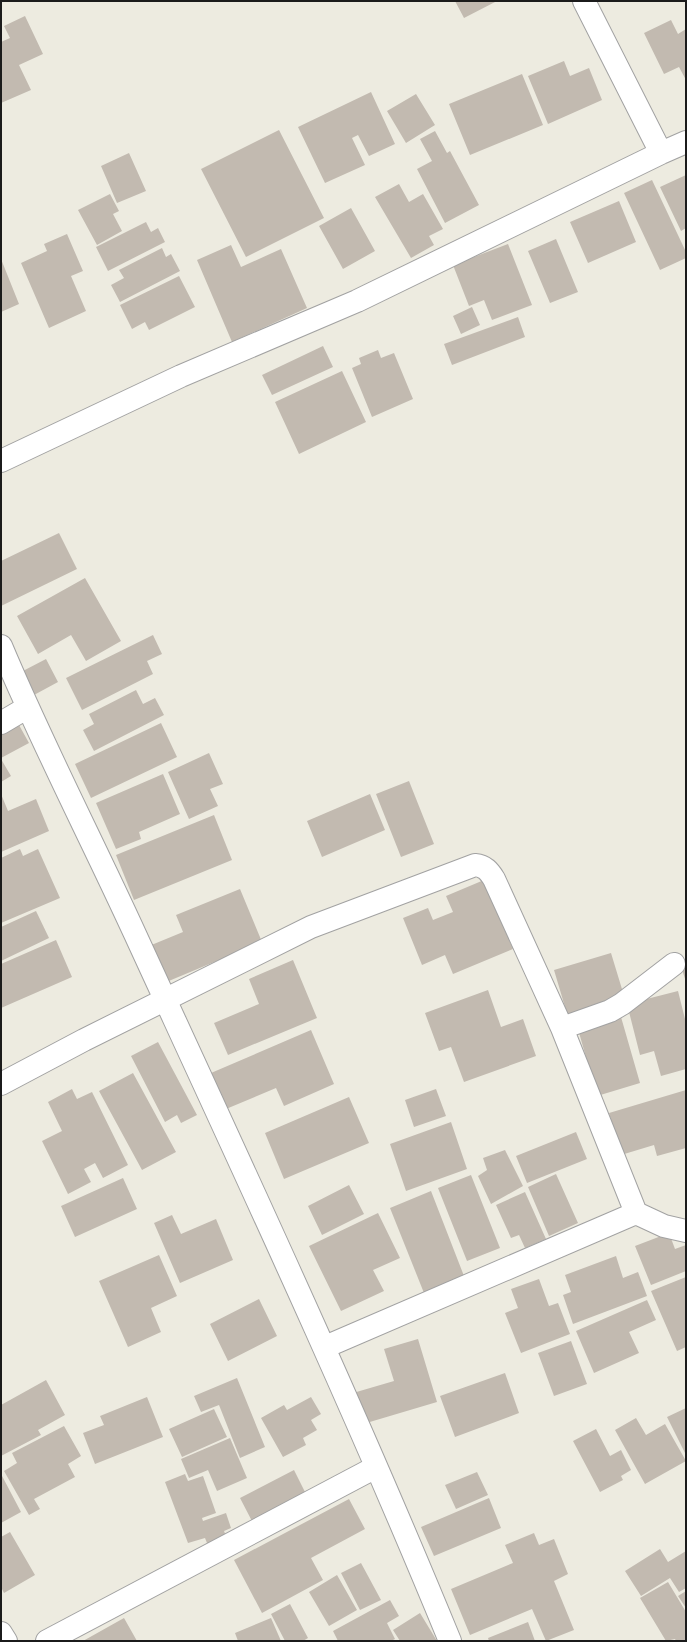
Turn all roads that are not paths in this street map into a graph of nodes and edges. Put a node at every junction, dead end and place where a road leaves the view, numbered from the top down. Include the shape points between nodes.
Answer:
1 (584, 1) edge
2 (686, 142) edge
3 (661, 153) junction
4 (1, 461) edge
5 (1, 646) edge
6 (28, 707) junction
7 (1, 723) edge
8 (674, 964) dead end
9 (166, 1001) junction
10 (562, 1028) junction
11 (1, 1084) edge
12 (636, 1213) junction
13 (686, 1231) edge
14 (325, 1347) junction
15 (376, 1467) junction
16 (1, 1633) edge
17 (6, 1641) edge
18 (47, 1641) edge
19 (450, 1641) edge

1 - 3 street
2 - 3 street
3 - 4 street via 357,301 181,376
5 - 6 street
6 - 7 street
6 - 9 street
8 - 10 street via 610,1011
9 - 10 street via 311,927 475,865 487,869 494,879
9 - 11 street via 84,1040
9 - 14 street
10 - 12 street
12 - 13 street via 664,1226
12 - 14 street
14 - 15 street
15 - 18 street
15 - 19 street
16 - 17 street

